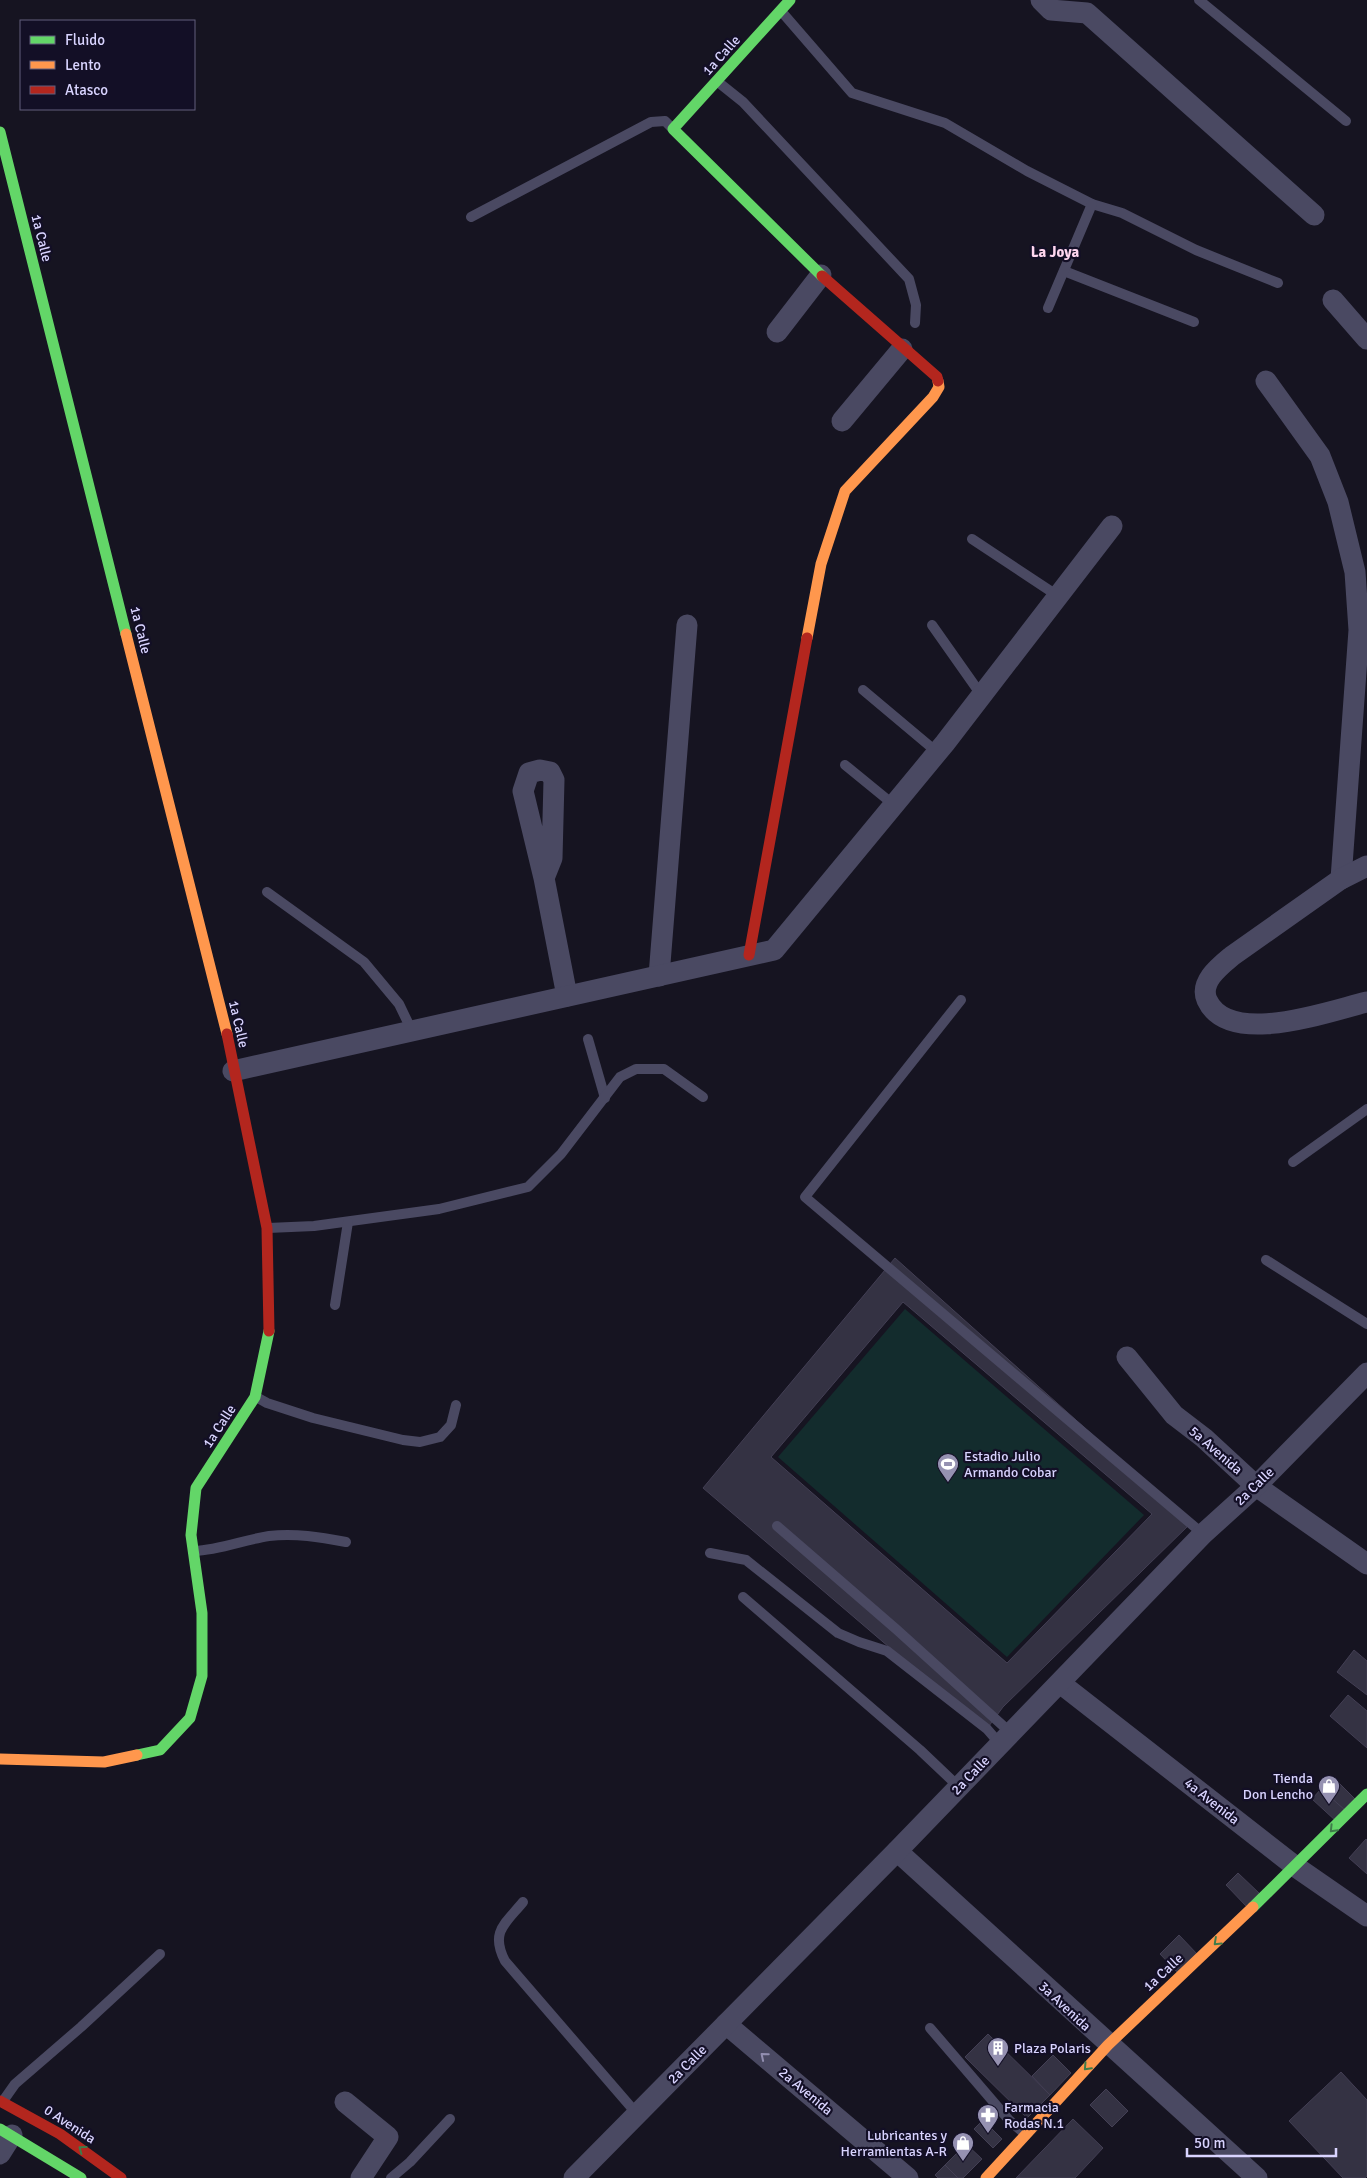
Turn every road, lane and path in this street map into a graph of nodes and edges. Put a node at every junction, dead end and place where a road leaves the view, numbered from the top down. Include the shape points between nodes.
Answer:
1 (790, 0) edge
2 (1041, 0) edge
3 (1199, 0) edge
4 (780, 11) junction
5 (718, 82) junction
6 (1346, 121) dead end
7 (673, 129) junction
8 (0, 132) edge
9 (1092, 204) junction
10 (1314, 215) dead end
11 (471, 217) dead end
12 (1064, 271) junction
13 (821, 275) junction
14 (1278, 283) dead end
15 (1333, 300) dead end
16 (1048, 308) dead end
17 (1194, 322) dead end
18 (915, 323) dead end
19 (777, 332) dead end
20 (1367, 339) edge
21 (902, 349) junction
22 (1266, 381) dead end
23 (842, 421) dead end
24 (1112, 526) dead end
25 (972, 539) dead end
26 (1058, 596) junction
27 (687, 625) dead end
28 (932, 625) dead end
29 (863, 690) dead end
30 (982, 696) junction
31 (938, 753) junction
32 (845, 765) dead end
33 (894, 805) junction
34 (1367, 866) edge
35 (544, 878) dead end
36 (1341, 879) junction
37 (267, 892) dead end
38 (750, 955) junction
39 (659, 976) junction
40 (567, 996) junction
41 (961, 1000) dead end
42 (1367, 1002) edge
43 (412, 1031) junction
44 (588, 1039) dead end
45 (233, 1071) junction
46 (704, 1097) dead end
47 (605, 1098) junction
48 (1367, 1109) edge
49 (1293, 1162) dead end
50 (348, 1222) junction
51 (267, 1228) junction
52 (1266, 1260) dead end
53 (335, 1306) dead end
54 (1367, 1324) edge
55 (1127, 1358) dead end
56 (1367, 1373) edge
57 (255, 1397) junction
58 (456, 1405) dead end
59 (1256, 1486) junction
60 (777, 1526) dead end
61 (1204, 1534) junction
62 (346, 1542) dead end
63 (193, 1552) junction
64 (710, 1553) dead end
65 (1367, 1564) edge
66 (743, 1597) dead end
67 (1060, 1682) junction
68 (1006, 1739) junction
69 (0, 1759) edge
70 (959, 1787) junction
71 (1367, 1794) edge
72 (897, 1851) junction
73 (1296, 1867) junction
74 (523, 1902) dead end
75 (1367, 1916) edge
76 (160, 1954) dead end
77 (726, 2024) junction
78 (930, 2028) dead end
79 (1108, 2045) junction
80 (1, 2102) edge
81 (345, 2102) dead end
82 (636, 2114) junction
83 (450, 2119) dead end
84 (6, 2132) edge
85 (1026, 2134) junction
86 (0, 2154) edge
87 (582, 2175) edge
88 (74, 2176) edge
89 (121, 2178) edge
90 (361, 2178) edge
91 (391, 2178) edge
92 (908, 2178) edge
93 (986, 2178) edge
94 (1257, 2178) edge

1 - 4 street, 1a Calle
2 - 10 street via 1051,10 1087,13
3 - 6 lane
4 - 5 street, 1a Calle
4 - 9 lane via 852,93 945,123
5 - 7 street, 1a Calle
5 - 18 lane via 743,102 909,279 916,305
7 - 11 lane via 665,121 651,122
7 - 13 street
8 - 45 street, 1a Calle via 228,1040
9 - 12 lane
9 - 14 lane via 1122,213 1196,250
12 - 16 lane
12 - 17 lane
13 - 19 street
13 - 21 street
15 - 20 street
21 - 23 street
21 - 38 street via 937,377 939,386 933,397 845,491 821,564
22 - 36 street via 1320,456 1338,502 1354,572 1359,630
24 - 26 street
25 - 26 lane
26 - 30 street
27 - 39 street
28 - 30 lane
29 - 31 lane
30 - 31 street
31 - 33 street
32 - 33 lane
33 - 38 street via 774,950
34 - 36 street
35 - 40 street
36 - 42 street via 1216,970 1208,981 1205,995 1211,1008 1219,1015 1232,1022 1247,1024 1271,1024
37 - 43 lane via 364,962 399,1004
38 - 39 street
39 - 40 street
40 - 43 street
41 - 61 lane via 805,1196
43 - 45 street
44 - 47 lane
45 - 51 street, 1a Calle
46 - 47 lane via 664,1069 636,1069 620,1077
47 - 50 lane via 561,1154 528,1187 439,1209
48 - 49 lane
50 - 51 lane
50 - 53 lane
51 - 57 street, 1a Calle via 270,1325
52 - 54 lane
55 - 59 street, 5a Avenida via 1174,1415
56 - 59 street, 2a Calle
57 - 58 lane via 313,1418 420,1442 440,1436 451,1425
57 - 63 street, 1a Calle via 196,1488 191,1535
59 - 61 street, 2a Calle
59 - 65 street, 5a Avenida
60 - 68 lane via 896,1629
61 - 67 street, 2a Calle
62 - 63 lane via 309,1535 269,1536 212,1551
63 - 69 street, 1a Calle via 202,1613 202,1676 190,1718 160,1750 104,1762
64 - 68 lane via 746,1560 838,1633 887,1651 987,1729
66 - 70 lane
67 - 68 street, 2a Calle
67 - 73 street, 4a Avenida
68 - 70 street, 2a Calle
70 - 72 street, 2a Calle
71 -> 73 street, 1a Calle
72 - 77 street, 2a Calle
72 - 79 street, 3a Avenida
73 - 75 street, 4a Avenida
73 -> 79 street, 1a Calle
74 - 82 lane via 501,1928 498,1942 506,1961
76 - 80 lane via 15,2084
77 - 82 street, 2a Calle
92 -> 77 street, 2a Avenida
78 - 85 lane via 1009,2120
79 -> 85 street, 1a Calle
79 - 94 street, 3a Avenida
89 -> 80 street, 0 Avenida via 60,2134
81 - 90 street via 388,2137
82 - 87 street, 2a Calle
83 - 91 lane
84 - 86 street
84 - 88 street
85 - 93 street, 1a Calle

